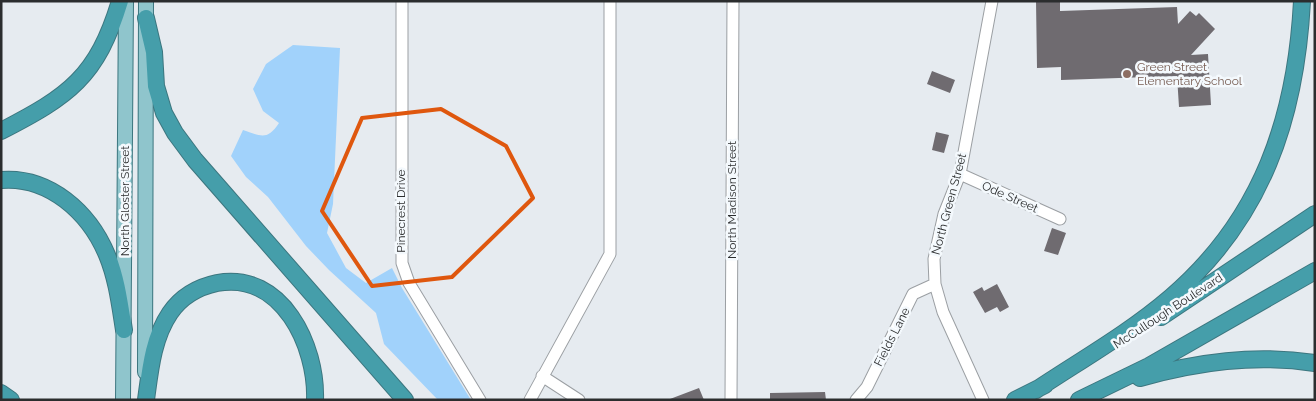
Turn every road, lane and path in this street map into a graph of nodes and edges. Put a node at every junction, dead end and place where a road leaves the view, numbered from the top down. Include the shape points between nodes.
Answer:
1 (120, 1) edge
2 (126, 1) edge
3 (146, 1) edge
4 (402, 1) edge
5 (610, 1) edge
6 (733, 1) edge
7 (992, 1) edge
8 (1302, 1) edge
9 (146, 18) junction
10 (1, 132) edge
11 (960, 174) junction
12 (1, 180) edge
13 (1315, 214) edge
14 (1060, 219) dead end
15 (1315, 271) edge
16 (935, 284) junction
17 (124, 330) junction
18 (1315, 362) edge
19 (542, 376) junction
20 (1102, 389) junction
21 (1036, 390) junction
22 (1, 393) edge
23 (11, 400) edge
24 (122, 400) edge
25 (145, 400) edge
26 (315, 400) edge
27 (404, 400) edge
28 (480, 400) edge
29 (530, 400) edge
30 (579, 400) edge
31 (731, 400) edge
32 (856, 400) edge
33 (983, 400) edge
34 (1015, 400) edge
35 (1079, 400) edge

1 - 10 highway via 105,44 87,72 43,110
2 - 17 main road, North Gloster Street
3 - 9 main road, North Gloster Street
4 - 28 street, Pinecrest Drive via 402,263 409,284
5 - 19 street via 610,254
6 - 31 street, North Madison Street
7 - 11 street, North Green Street
8 - 21 highway via 1295,70 1284,122 1269,166 1233,230 1205,264 1170,298 1109,343
9 - 25 main road, North Gloster Street
9 - 27 highway via 160,101 175,133
11 - 14 street, Ode Street
11 - 16 street, North Green Street via 937,240
12 - 17 highway via 25,181 45,188 65,199 85,218 111,267
13 - 21 highway, McCullough Boulevard via 1155,321
15 - 20 highway via 1149,366
16 - 32 street, Fields Lane via 914,294 867,387
16 - 33 street, North Green Street via 943,312
17 - 24 main road, North Gloster Street
18 - 20 highway via 1278,358 1224,359
19 - 29 street
19 - 30 street
20 - 35 highway
21 - 34 highway, McCullough Boulevard
22 - 23 highway
25 - 26 highway via 154,350 171,311 185,297 201,288 230,282 260,289 286,309 306,346 313,371

